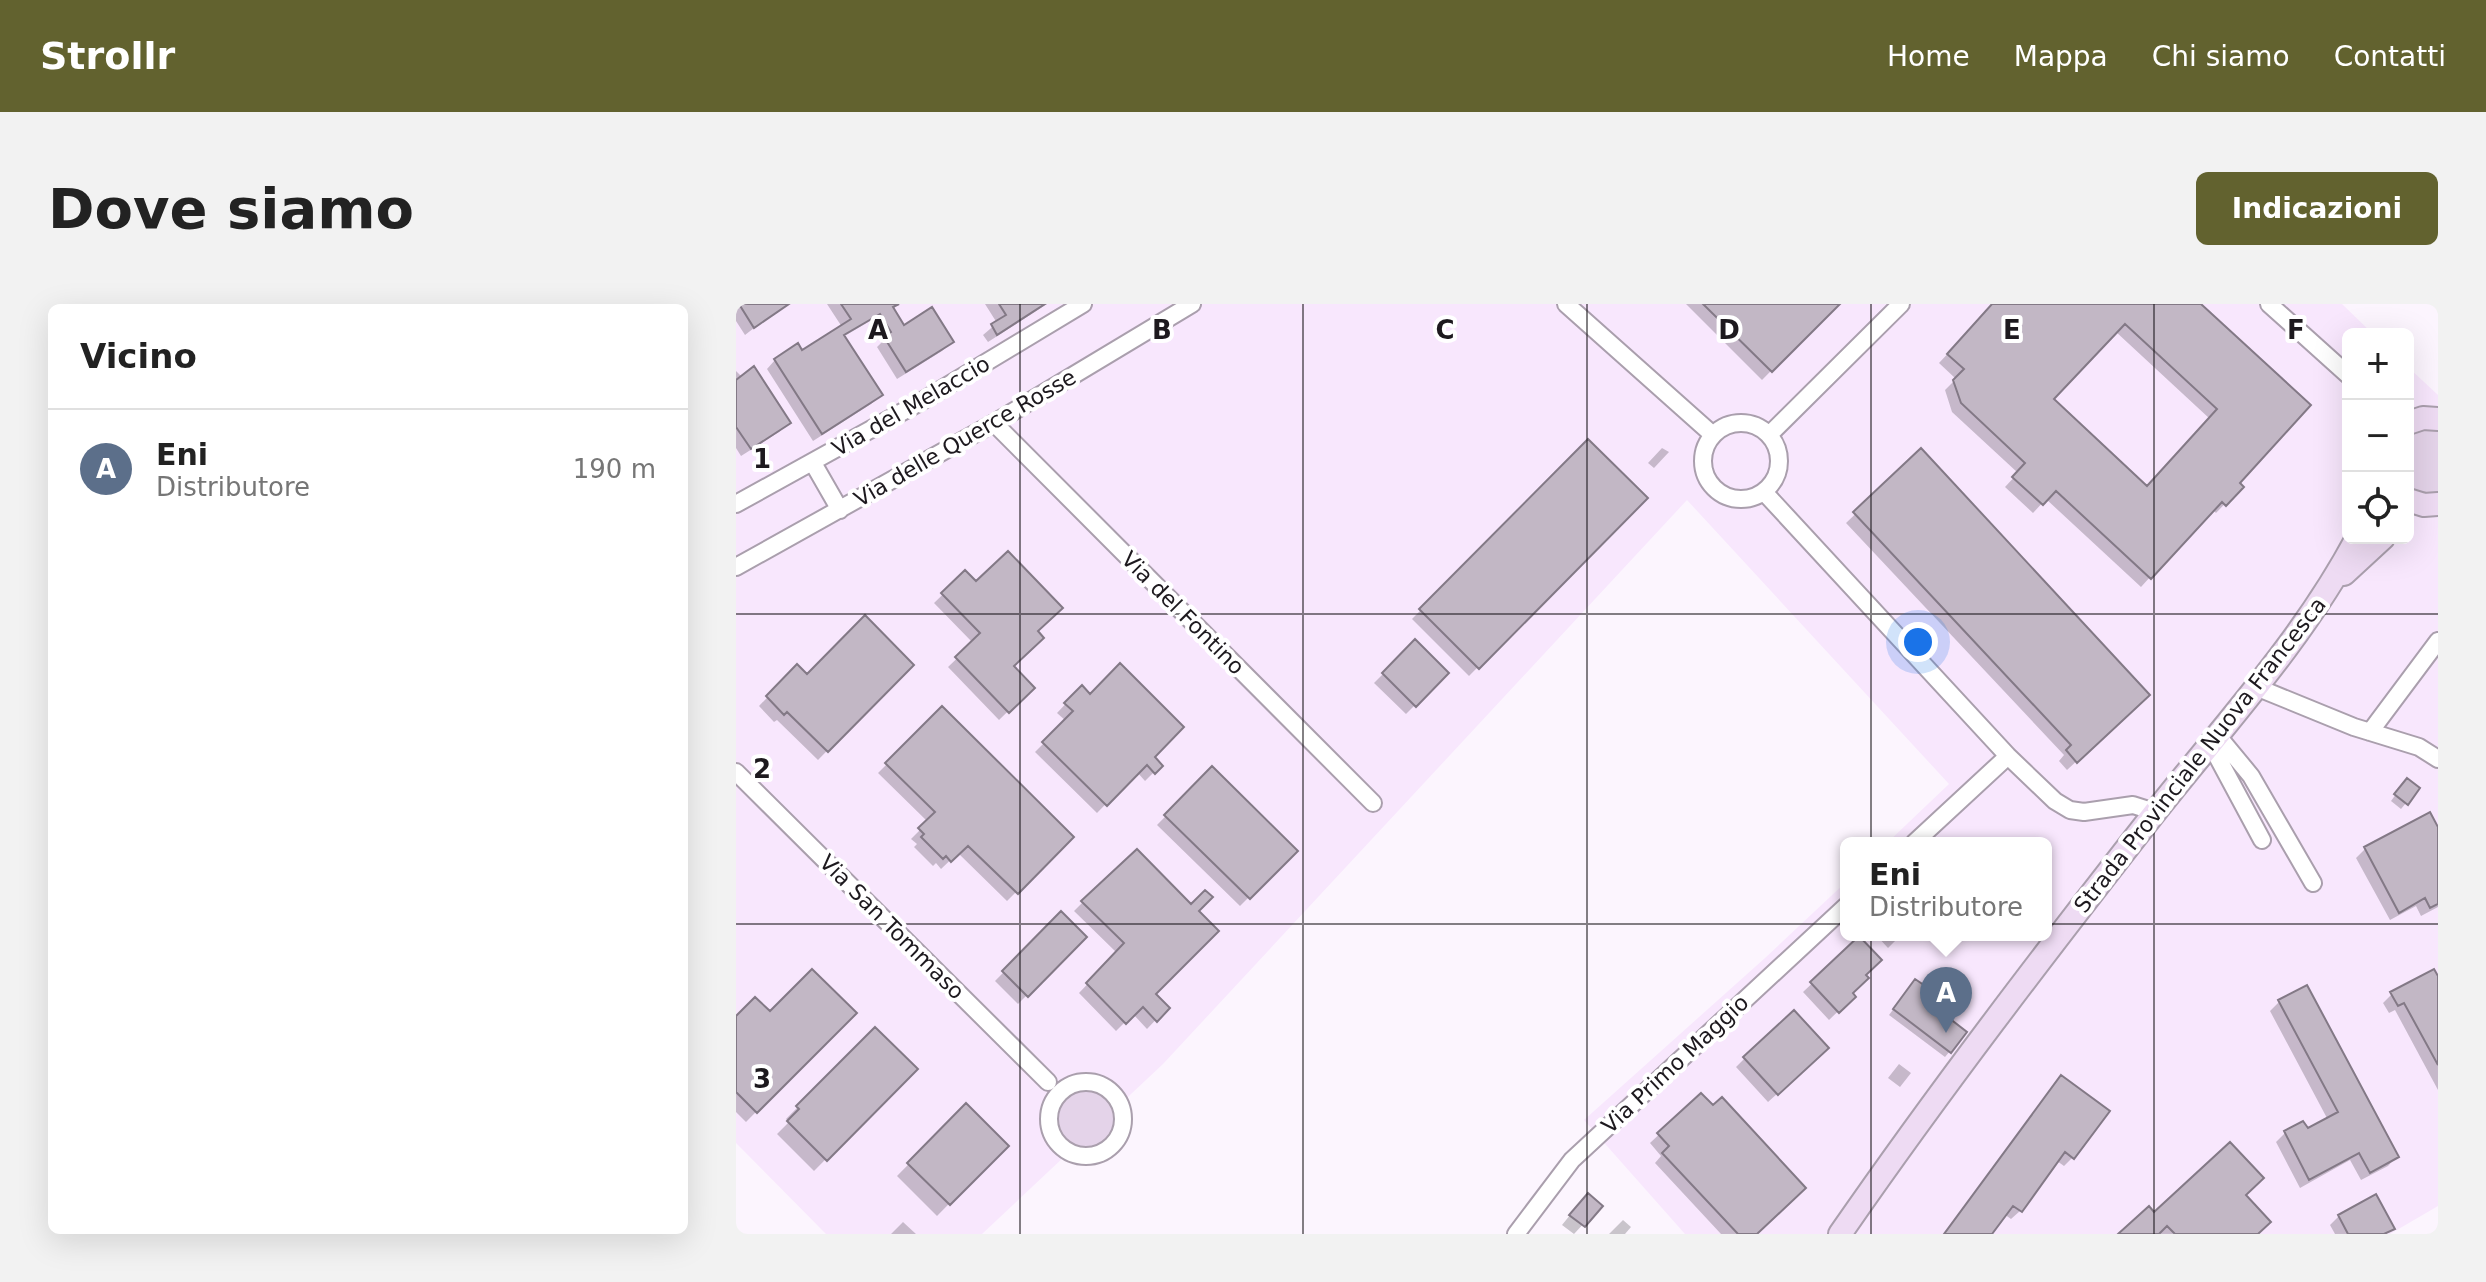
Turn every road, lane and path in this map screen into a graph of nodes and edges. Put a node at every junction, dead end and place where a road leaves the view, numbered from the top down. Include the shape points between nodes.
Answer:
1 (1083, 304) edge
2 (1566, 304) edge
3 (1901, 304) edge
4 (2269, 304) edge
5 (1186, 305) edge
6 (2323, 354) junction
7 (2342, 370) edge
8 (2342, 379) edge
9 (994, 423) junction
10 (1713, 435) junction
11 (1769, 435) junction
12 (813, 463) junction
13 (1764, 492) junction
14 (736, 504) edge
15 (840, 510) junction
16 (2354, 544) edge
17 (2376, 544) edge
18 (736, 567) edge
19 (2332, 585) junction
20 (2438, 641) edge
21 (2256, 687) junction
22 (2370, 732) junction
23 (2214, 740) junction
24 (2008, 756) junction
25 (2438, 759) edge
26 (736, 772) edge
27 (1373, 803) dead end
28 (2155, 812) junction
29 (1920, 837) edge
30 (2262, 840) dead end
31 (2313, 883) dead end
32 (1840, 912) edge
33 (1048, 1082) junction
34 (1069, 1086) junction
35 (1052, 1103) junction
36 (1516, 1234) edge
37 (1840, 1234) edge

1 - 12 street, Via del Melaccio
2 - 10 street
3 - 11 street
4 - 6 street
5 - 9 street, Via delle Querce Rosse
6 - 7 street
6 - 8 street
9 - 15 street, Via delle Querce Rosse
9 - 27 street, Via del Fontino
10 - 11 street via 1735,423
10 - 13 street via 1703,467 1712,487 1732,499
11 - 13 street via 1779,465
12 - 14 street, Via del Melaccio
12 - 15 street
13 - 24 street
15 - 18 street, Via delle Querce Rosse
16 - 19 main road, Strada Provinciale Nuova Francesca
17 - 19 main road, Strada Provinciale Nuova Francesca
19 - 21 main road, Strada Provinciale Nuova Francesca
20 - 22 street
21 - 22 street
21 - 23 main road, Strada Provinciale Nuova Francesca
22 - 25 street via 2419,747
23 - 28 main road, Strada Provinciale Nuova Francesca
23 - 30 street
23 - 31 street via 2251,776
24 - 28 street via 2070,810 2133,805
24 - 29 street
26 - 33 street, Via San Tommaso
28 - 37 main road, Strada Provinciale Nuova Francesca via 1918,1121
32 - 36 street, Via Primo Maggio via 1572,1160
33 - 34 street
33 - 35 street
34 - 35 street
34 - 35 street via 1091,1082 1116,1098 1122,1125 1110,1146 1087,1155 1064,1148 1050,1127

